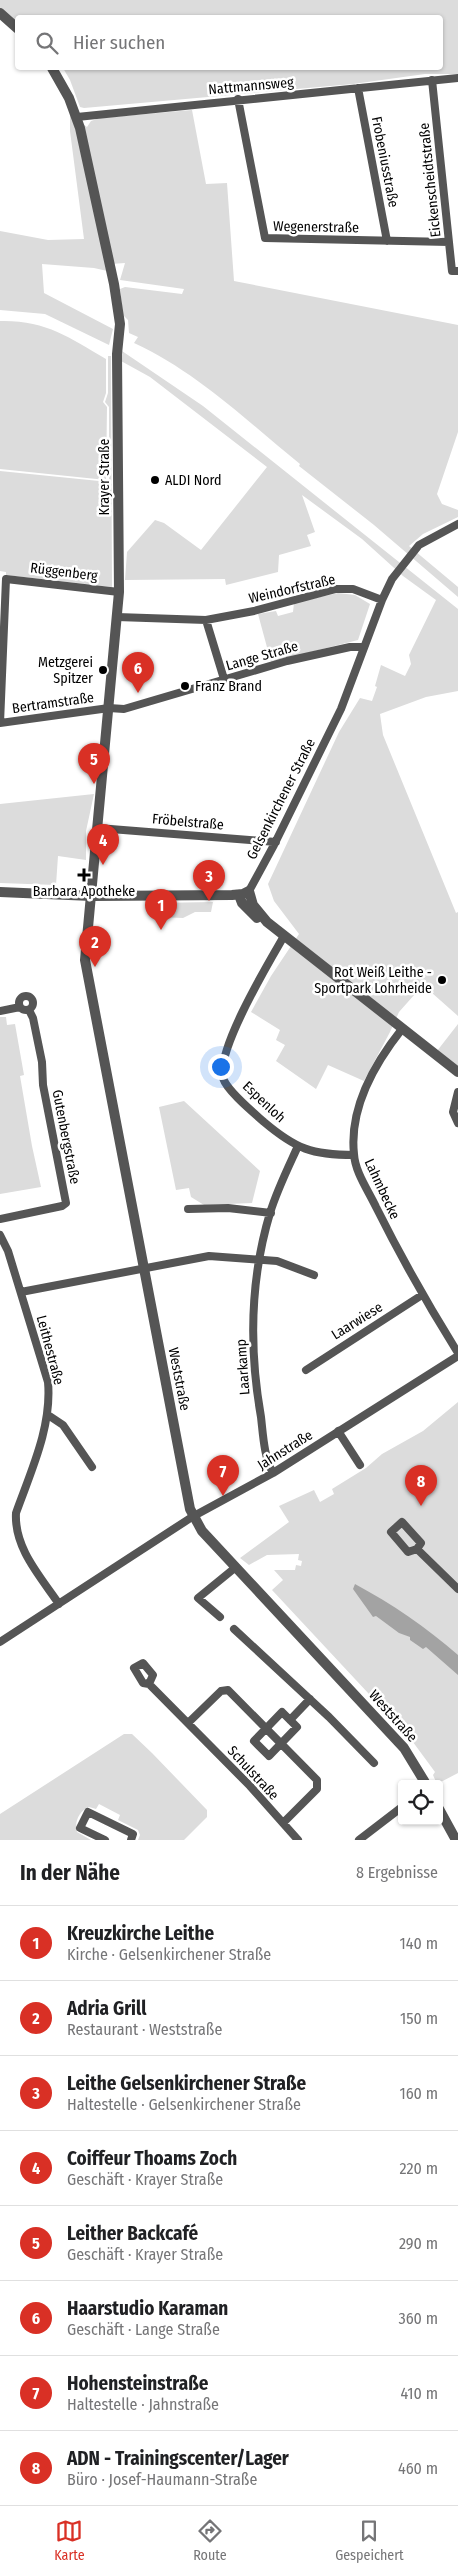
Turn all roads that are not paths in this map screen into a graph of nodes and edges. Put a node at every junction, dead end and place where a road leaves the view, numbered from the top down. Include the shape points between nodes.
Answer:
1 (0, 13) edge
2 (15, 26) edge
3 (53, 70) edge
4 (458, 78) edge
5 (432, 80) junction
6 (358, 88) junction
7 (238, 99) junction
8 (77, 118) junction
9 (387, 241) junction
10 (448, 242) junction
11 (458, 271) edge
12 (458, 524) edge
13 (119, 592) junction
14 (382, 600) junction
15 (117, 617) junction
16 (206, 620) junction
17 (364, 647) junction
18 (224, 679) junction
19 (109, 708) junction
20 (0, 723) edge
21 (98, 828) junction
22 (276, 842) junction
23 (0, 892) edge
24 (244, 893) junction
25 (92, 896) junction
26 (284, 936) junction
27 (20, 1007) junction
28 (29, 1010) junction
29 (0, 1011) edge
30 (402, 1029) junction
31 (458, 1072) edge
32 (458, 1092) edge
33 (458, 1123) edge
34 (298, 1146) junction
35 (354, 1155) junction
36 (188, 1209) dead end
37 (270, 1213) junction
38 (0, 1220) edge
39 (0, 1235) edge
40 (260, 1258) junction
41 (143, 1268) junction
42 (314, 1275) dead end
43 (21, 1292) junction
44 (422, 1296) junction
45 (458, 1355) edge
46 (306, 1370) dead end
47 (48, 1415) junction
48 (338, 1431) junction
49 (360, 1465) dead end
50 (92, 1467) dead end
51 (273, 1473) junction
52 (192, 1516) junction
53 (417, 1549) dead end
54 (236, 1567) junction
55 (458, 1589) edge
56 (59, 1604) junction
57 (220, 1617) dead end
58 (234, 1629) dead end
59 (0, 1642) edge
60 (149, 1684) dead end
61 (310, 1699) junction
62 (290, 1720) junction
63 (188, 1723) junction
64 (266, 1728) junction
65 (281, 1743) junction
66 (374, 1764) dead end
67 (424, 1780) edge
68 (398, 1810) edge
69 (443, 1816) edge
70 (283, 1823) junction
71 (105, 1840) edge
72 (131, 1840) edge
73 (298, 1840) edge
74 (359, 1840) edge
75 (456, 1840) edge

1 - 2 street
3 - 8 street, Krayer Straße
4 - 5 street, Nattmannsweg
5 - 6 street, Nattmannsweg
5 - 10 street, Eickenscheidtstraße
6 - 7 street, Nattmannsweg
6 - 9 street, Frobeniusstraße
7 - 8 street, Nattmannsweg
7 - 9 street, Wegenerstraße via 262,236
8 - 13 street, Krayer Straße via 120,324 117,354
9 - 10 street, Wegenerstraße
10 - 11 street, Eickenscheidtstraße via 452,271
12 - 14 street, Gelsenkirchener Straße via 419,545 397,573
13 - 15 street, Krayer Straße
13 - 20 street, Rüggenberg via 6,579
14 - 16 street, Weindorfstraße via 359,591 336,589
14 - 17 street, Gelsenkirchener Straße
15 - 16 street, Weindorfstraße
15 - 19 street, Krayer Straße
16 - 18 street
17 - 18 street, Lange Straße via 306,656
17 - 22 street, Gelsenkirchener Straße via 341,709
18 - 19 street, Lange Straße via 124,709
19 - 20 street, Bertramstraße
19 - 21 street, Krayer Straße
21 - 22 street, Fröbelstraße
21 - 25 street, Krayer Straße
22 - 24 street, Gelsenkirchener Straße
23 - 25 street
24 - 25 street
24 - 26 street via 267,922
25 - 41 street, Weststraße via 85,960
26 - 30 street
26 - 34 street, Espenloh via 235,1030 223,1064 223,1075 227,1085 254,1113
27 - 28 street, Gutenbergstraße
27 - 28 street, Gutenbergstraße via 20,1000 28,996 33,1002
27 - 29 street, Gutenbergstraße
28 - 38 street, Gutenbergstraße via 42,1062 43,1086 66,1203
30 - 31 street
30 - 35 street, Lahmbecke via 368,1080 354,1127
32 - 33 street via 453,1112
34 - 35 street, Espenloh via 327,1155
34 - 37 street, Laarkamp
35 - 44 street, Lahmbecke via 360,1174
36 - 37 street via 228,1208
37 - 40 street, Laarkamp
39 - 43 street, Leithestraße
40 - 41 street via 209,1256
40 - 42 street via 286,1263
40 - 51 street, Laarkamp via 254,1298 254,1364
41 - 43 street
41 - 52 street, Weststraße
43 - 47 street, Leithestraße via 48,1382
44 - 45 street, Lahmbecke
44 - 46 street, Laarwiese
45 - 48 street, Jahnstraße
47 - 50 street via 63,1425
47 - 56 street, Leithestraße via 16,1513 16,1526 20,1543
48 - 49 street
48 - 51 street, Jahnstraße
51 - 52 street, Jahnstraße
52 - 54 street, Weststraße
52 - 56 street, Jahnstraße
53 - 55 street
54 - 57 street via 198,1598
54 - 67 street, Weststraße via 392,1734
56 - 59 street, Jahnstraße
58 - 61 street
60 - 63 street, Schulstraße
61 - 62 street
61 - 66 street
62 - 64 street via 282,1712
62 - 65 street via 297,1728
63 - 64 street via 226,1689
63 - 70 street, Schulstraße
64 - 65 street
64 - 65 street via 254,1741 269,1756
65 - 70 street via 319,1785
68 - 74 street
69 - 75 street
70 - 73 street, Schulstraße
71 - 72 street via 80,1828 88,1812 133,1834

